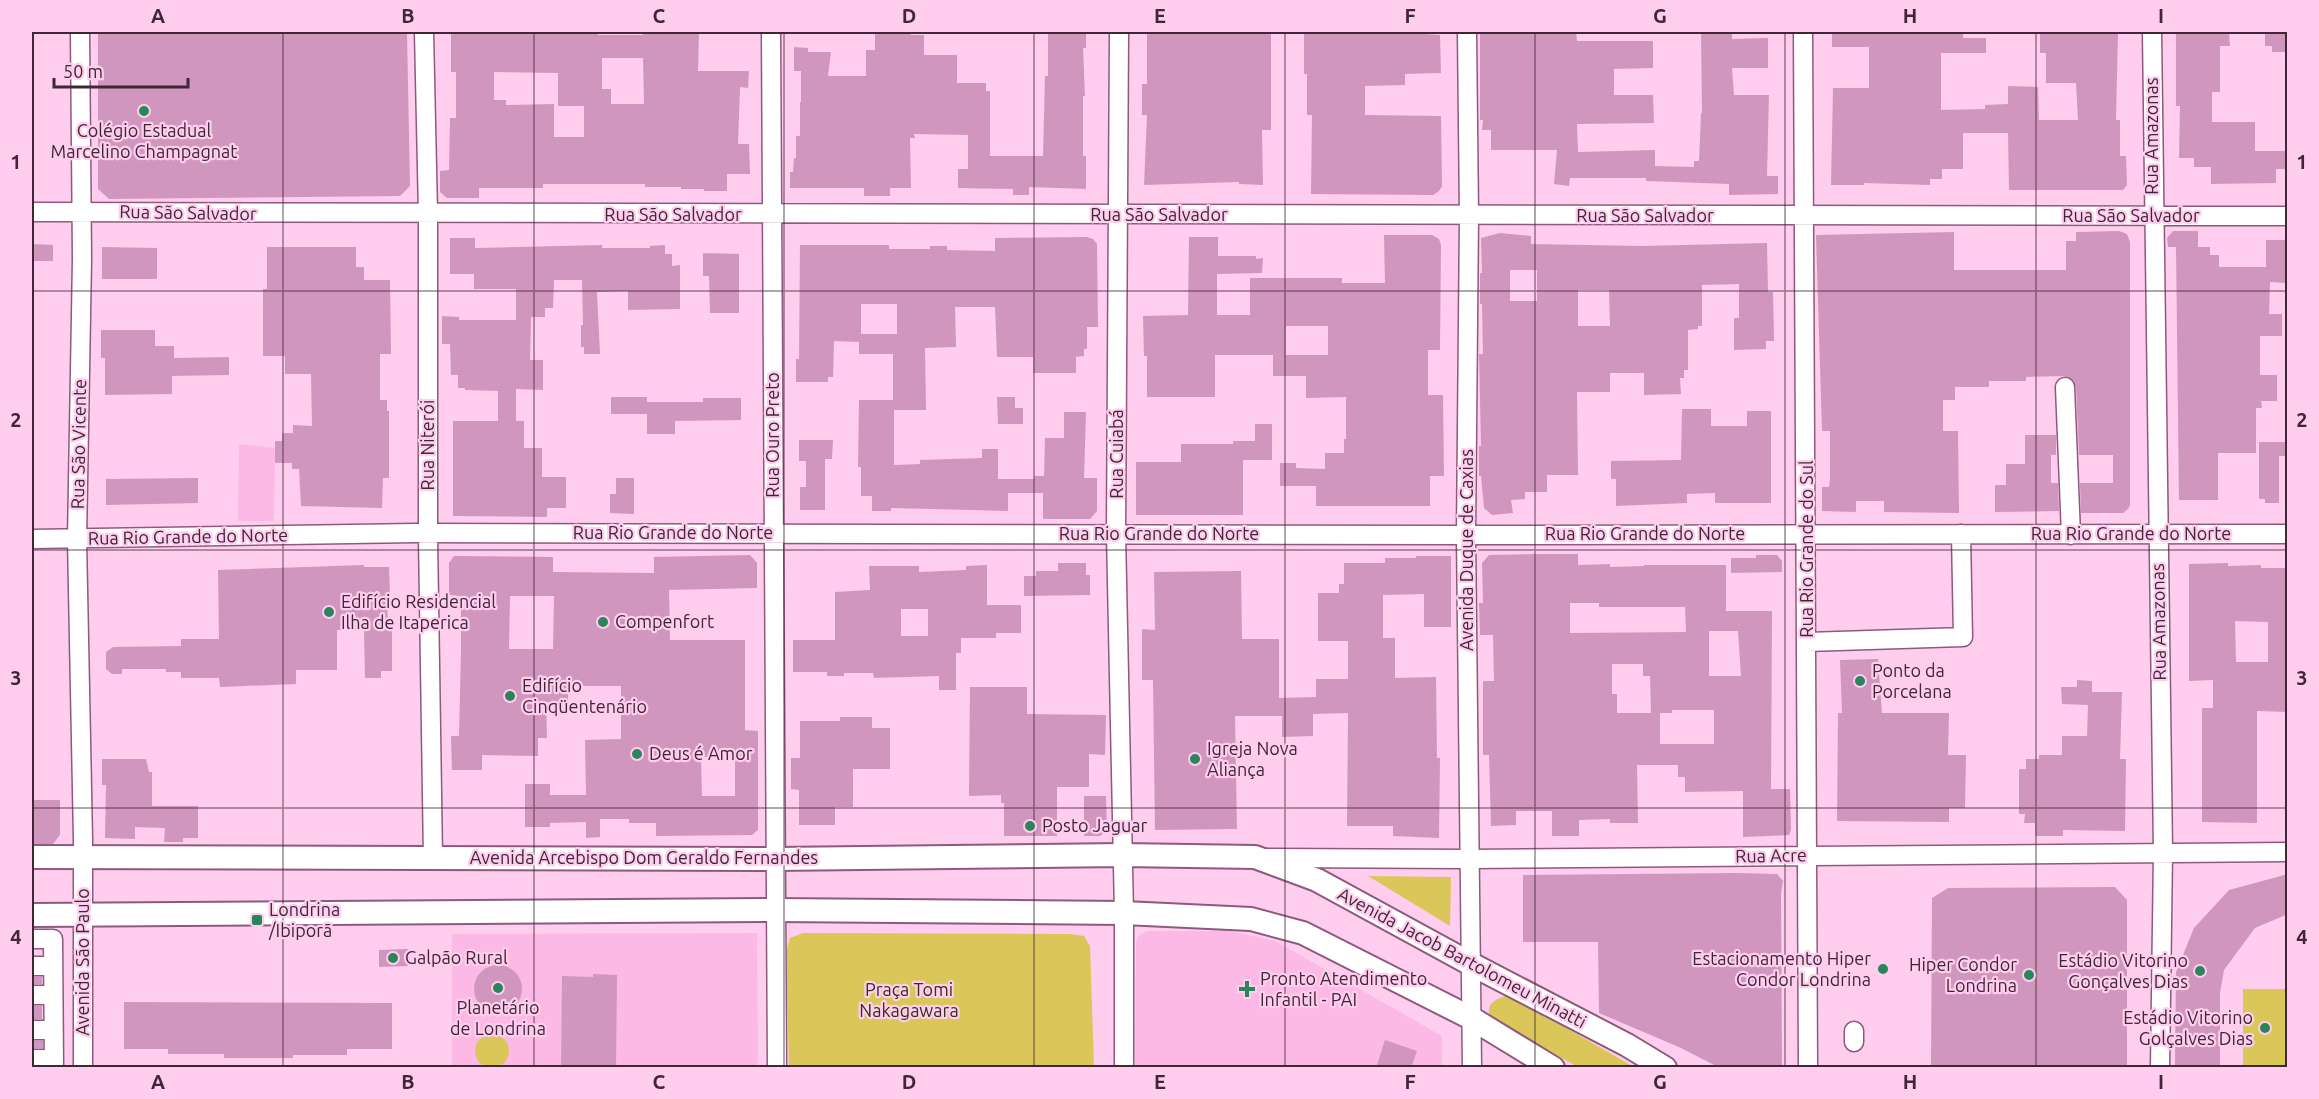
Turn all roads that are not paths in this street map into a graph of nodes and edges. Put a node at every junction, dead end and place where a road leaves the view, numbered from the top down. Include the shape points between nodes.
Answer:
1 (80, 32) edge
2 (424, 32) edge
3 (771, 32) edge
4 (1119, 32) edge
5 (1467, 32) edge
6 (1803, 32) edge
7 (2152, 32) edge
8 (32, 212) edge
9 (81, 212) junction
10 (428, 214) junction
11 (772, 215) junction
12 (1118, 215) junction
13 (1469, 216) junction
14 (1805, 216) junction
15 (2153, 216) junction
16 (2288, 216) edge
17 (2065, 387) dead end
18 (428, 533) junction
19 (774, 533) junction
20 (1116, 534) junction
21 (1806, 534) junction
22 (1961, 534) junction
23 (2288, 534) edge
24 (1466, 535) junction
25 (2071, 535) junction
26 (2157, 535) junction
27 (77, 539) junction
28 (32, 540) edge
29 (1807, 642) junction
30 (2163, 852) junction
31 (2288, 852) edge
32 (1122, 855) junction
33 (1808, 856) junction
34 (83, 857) junction
35 (1256, 857) junction
36 (32, 858) edge
37 (434, 858) junction
38 (775, 859) junction
39 (1470, 859) junction
40 (776, 910) junction
41 (1124, 913) junction
42 (32, 915) edge
43 (83, 915) junction
44 (32, 939) edge
45 (1471, 964) junction
46 (32, 966) edge
47 (53, 966) junction
48 (32, 995) edge
49 (53, 995) junction
50 (1471, 1018) junction
51 (32, 1030) edge
52 (53, 1030) junction
53 (32, 1059) edge
54 (54, 1063) edge
55 (83, 1068) edge
56 (777, 1068) edge
57 (1124, 1068) edge
58 (1472, 1068) edge
59 (1553, 1068) edge
60 (1665, 1068) edge
61 (1808, 1068) edge
62 (2160, 1068) edge

1 - 9 street, Rua São Vicente
2 - 10 street, Rua Niterói
3 - 11 street, Rua Ouro Preto
4 - 12 street, Rua Cuiabá
5 - 13 street, Avenida Duque de Caxias
6 - 14 street, Rua Rio Grande do Sul
7 - 15 street, Rua Amazonas
8 - 9 street, Rua São Salvador
9 - 10 street, Rua São Salvador
9 - 27 street, Rua São Vicente
10 - 11 street, Rua São Salvador
10 - 18 street, Rua Niterói
11 - 12 street, Rua São Salvador
11 - 19 street, Rua Ouro Preto
12 - 13 street, Rua São Salvador
12 - 20 street, Rua Cuiabá
13 - 14 street, Rua São Salvador
13 - 24 street, Avenida Duque de Caxias
14 - 15 street, Rua São Salvador
14 - 21 street, Rua Rio Grande do Sul
15 - 16 street, Rua São Salvador
15 - 26 street, Rua Amazonas
17 - 25 street
18 - 19 street, Rua Rio Grande do Norte
18 - 27 street, Rua Rio Grande do Norte
18 - 37 street, Rua Niterói
19 - 20 street, Rua Rio Grande do Norte
19 - 38 street, Rua Ouro Preto
20 - 24 street, Rua Rio Grande do Norte
20 - 32 street, Rua Cuiabá
21 - 22 street, Rua Rio Grande do Norte
21 - 24 street, Rua Rio Grande do Norte
21 - 29 street, Rua Rio Grande do Sul
22 - 25 street, Rua Rio Grande do Norte
22 - 29 street via 1963,637
23 - 26 street, Rua Rio Grande do Norte
24 - 39 street, Avenida Duque de Caxias
25 - 26 street, Rua Rio Grande do Norte
26 - 30 street, Rua Amazonas
27 - 28 street, Rua Rio Grande do Norte
27 - 34 street, Rua São Vicente
29 - 33 street, Rua Rio Grande do Sul
30 - 31 street, Rua Acre
30 - 33 street, Rua Acre
30 - 62 street, Rua Amazonas
32 - 35 main road, Avenida Arcebispo Dom Geraldo Fernandes
32 - 38 main road, Avenida Arcebispo Dom Geraldo Fernandes
32 - 41 street, Rua Cuiabá
33 - 39 street, Rua Acre
33 - 61 street, Rua Rio Grande do Sul
34 - 36 main road, Avenida Arcebispo Dom Geraldo Fernandes
34 - 37 main road, Avenida Arcebispo Dom Geraldo Fernandes
34 - 43 street, Avenida São Paulo
35 - 39 street, Rua Acre
35 - 45 main road, Avenida Jacob Bartolomeu Minatti via 1317,880
37 - 38 main road, Avenida Arcebispo Dom Geraldo Fernandes
38 - 40 street, Rua Ouro Preto
39 - 45 street, Avenida Duque de Caxias
40 - 41 main road
40 - 43 main road
40 - 56 street, Rua Ouro Preto
41 - 50 main road via 1251,919 1303,933
41 - 57 street, Rua Cuiabá
42 - 43 main road
43 - 55 street, Avenida São Paulo
44 - 47 street via 53,939
45 - 50 street, Avenida Duque de Caxias
45 - 60 main road, Avenida Jacob Bartolomeu Minatti
46 - 47 street
47 - 49 street
48 - 49 street
49 - 52 street
50 - 58 street, Avenida Duque de Caxias
50 - 59 main road
51 - 52 street
52 - 54 street
53 - 54 street

